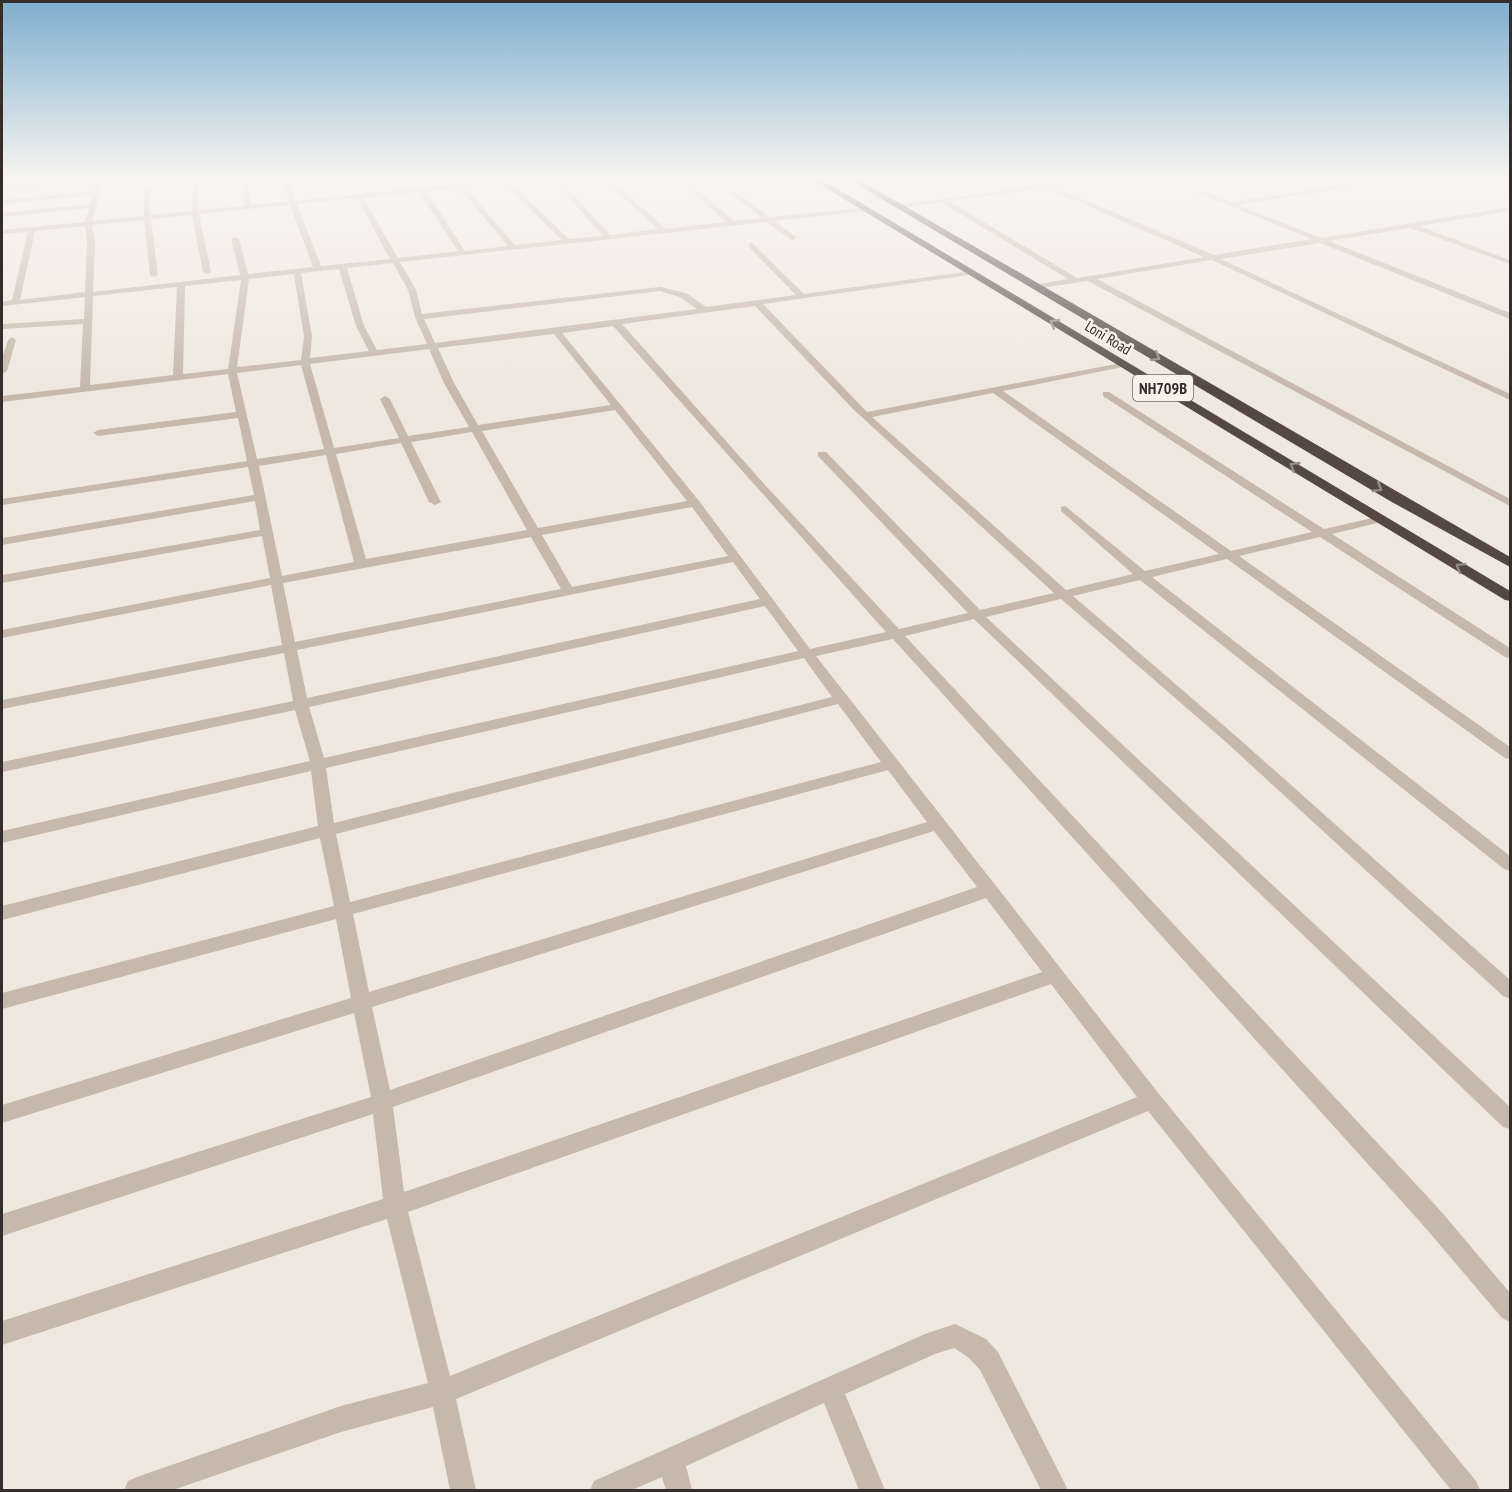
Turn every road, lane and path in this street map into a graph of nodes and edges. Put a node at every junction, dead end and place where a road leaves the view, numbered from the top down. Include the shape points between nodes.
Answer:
1 (27, 249) edge
2 (91, 249) edge
3 (151, 249) edge
4 (202, 249) edge
5 (237, 249) edge
6 (310, 249) edge
7 (388, 249) edge
8 (460, 249) edge
9 (496, 249) edge
10 (756, 249) edge
11 (929, 249) edge
12 (971, 249) edge
13 (1022, 249) edge
14 (1192, 249) edge
15 (1269, 249) edge
16 (1342, 249) edge
17 (1473, 249) edge
18 (462, 252) junction
19 (1213, 258) junction
20 (394, 260) junction
21 (1510, 262) edge
22 (342, 266) junction
23 (318, 269) junction
24 (297, 271) junction
25 (207, 272) dead end
26 (969, 273) junction
27 (154, 275) dead end
28 (245, 278) junction
29 (1090, 279) junction
30 (1076, 281) junction
31 (181, 285) junction
32 (1036, 287) junction
33 (90, 295) junction
34 (803, 297) junction
35 (757, 303) junction
36 (2, 304) edge
37 (15, 304) junction
38 (704, 310) junction
39 (419, 316) junction
40 (1510, 316) edge
41 (88, 321) junction
42 (615, 322) junction
43 (2, 326) edge
44 (556, 331) junction
45 (12, 340) dead end
46 (434, 346) junction
47 (374, 353) junction
48 (305, 361) junction
49 (1123, 364) junction
50 (232, 370) junction
51 (2, 371) edge
52 (178, 376) junction
53 (85, 388) junction
54 (994, 389) junction
55 (1106, 394) dead end
56 (1510, 397) edge
57 (2, 399) edge
58 (385, 399) dead end
59 (617, 407) junction
60 (242, 414) junction
61 (865, 415) junction
62 (474, 429) junction
63 (98, 433) dead end
64 (405, 440) junction
65 (328, 452) junction
66 (822, 454) dead end
67 (253, 464) junction
68 (259, 498) junction
69 (2, 502) edge
70 (435, 502) dead end
71 (695, 503) junction
72 (1510, 503) edge
73 (1065, 509) dead end
74 (1381, 519) junction
75 (267, 532) junction
76 (537, 532) junction
77 (1325, 533) junction
78 (2, 542) edge
79 (1229, 554) junction
80 (735, 558) junction
81 (1510, 563) edge
82 (361, 564) junction
83 (1142, 575) junction
84 (2, 579) edge
85 (275, 580) junction
86 (568, 591) junction
87 (1063, 594) junction
88 (1510, 597) edge
89 (768, 601) junction
90 (977, 615) junction
91 (2, 634) edge
92 (896, 634) junction
93 (290, 646) junction
94 (808, 654) junction
95 (1510, 654) edge
96 (841, 699) junction
97 (301, 704) junction
98 (2, 705) edge
99 (1510, 754) edge
100 (318, 764) junction
101 (892, 764) junction
102 (2, 767) edge
103 (938, 824) junction
104 (327, 831) junction
105 (2, 837) edge
106 (1510, 865) edge
107 (989, 890) junction
108 (343, 910) junction
109 (2, 913) edge
110 (1056, 975) junction
111 (1510, 991) edge
112 (2, 1001) edge
113 (362, 1003) junction
114 (1152, 1100) junction
115 (382, 1102) junction
116 (2, 1114) edge
117 (1510, 1120) edge
118 (395, 1206) junction
119 (2, 1225) edge
120 (1510, 1310) edge
121 (2, 1333) edge
122 (831, 1389) junction
123 (442, 1392) junction
124 (671, 1460) junction
125 (137, 1491) edge
126 (463, 1491) edge
127 (603, 1491) edge
128 (679, 1491) edge
129 (872, 1491) edge
130 (1055, 1491) edge
131 (1467, 1491) edge

1 - 37 street
2 - 33 street
3 - 27 street
4 - 25 street
5 - 28 street
6 - 23 street
7 - 20 street
8 - 18 street
9 - 18 street
10 - 34 street
11 - 26 highway, Loni Road / NH709B
12 - 32 highway, Loni Road / NH709B
13 - 30 street
14 - 19 street
15 - 19 street
16 - 40 street
17 - 21 street
18 - 20 street
19 - 29 street
19 - 56 street
20 - 22 street
20 - 39 street via 412,290
22 - 23 street
22 - 47 street via 360,326
23 - 24 street
24 - 28 street
24 - 48 street via 308,337
26 - 34 street
49 -> 26 highway, Loni Road / NH709B
28 - 31 street
28 - 50 street
29 - 30 street
29 - 72 street
30 - 32 street
31 - 33 street
31 - 52 street
32 -> 81 highway, Loni Road / NH709B
33 - 37 street
33 - 41 street
34 - 35 street
35 - 38 street
35 - 61 street
36 - 37 street
38 - 39 street via 683,295 660,289
38 - 42 street
39 - 46 street
41 - 43 street
41 - 53 street
42 - 44 street
42 - 92 street
44 - 46 street
44 - 59 street
45 - 51 street
46 - 47 street
46 - 62 street
47 - 48 street
48 - 50 street
48 - 65 street
49 - 54 street
74 -> 49 highway, Loni Road / NH709B
50 - 52 street
50 - 60 street
52 - 53 street
53 - 57 street
54 - 61 street
54 - 79 street
55 - 77 street
58 - 64 street
59 - 62 street
59 - 71 street
60 - 63 street
60 - 67 street
61 - 87 street
62 - 64 street
62 - 76 street
64 - 65 street
64 - 70 street
65 - 67 street
65 - 82 street
66 - 90 street
67 - 68 street
67 - 69 street
68 - 75 street
68 - 78 street
71 - 76 street
71 - 80 street
73 - 83 street
74 - 77 street
88 -> 74 highway, Loni Road / NH709B
75 - 84 street
75 - 85 street
76 - 82 street
76 - 86 street
77 - 79 street
77 - 95 street
79 - 83 street
79 - 99 street
80 - 86 street
80 - 89 street
82 - 85 street
83 - 87 street
83 - 106 street
85 - 91 street
85 - 93 street
86 - 93 street
87 - 90 street
87 - 111 street via 1232,740
89 - 94 street
89 - 97 street
90 - 92 street
90 - 117 street
92 - 94 street
92 - 120 street via 1423,1209
93 - 97 street
93 - 98 street
94 - 96 street
94 - 100 street
96 - 101 street
96 - 104 street
97 - 100 street
97 - 102 street
100 - 104 street
100 - 105 street
101 - 103 street
101 - 108 street
103 - 107 street
103 - 113 street
104 - 108 street
104 - 109 street
107 - 110 street
107 - 115 street
108 - 112 street
108 - 113 street
110 - 114 street
110 - 118 street
113 - 115 street
113 - 116 street
114 - 123 street
114 - 131 street
115 - 118 street
115 - 119 street
118 - 121 street
118 - 123 street
122 - 124 street
122 - 129 street
122 - 130 street via 933,1342 955,1336 977,1348 989,1361
123 - 125 street via 341,1419
123 - 126 street
124 - 127 street
124 - 128 street

